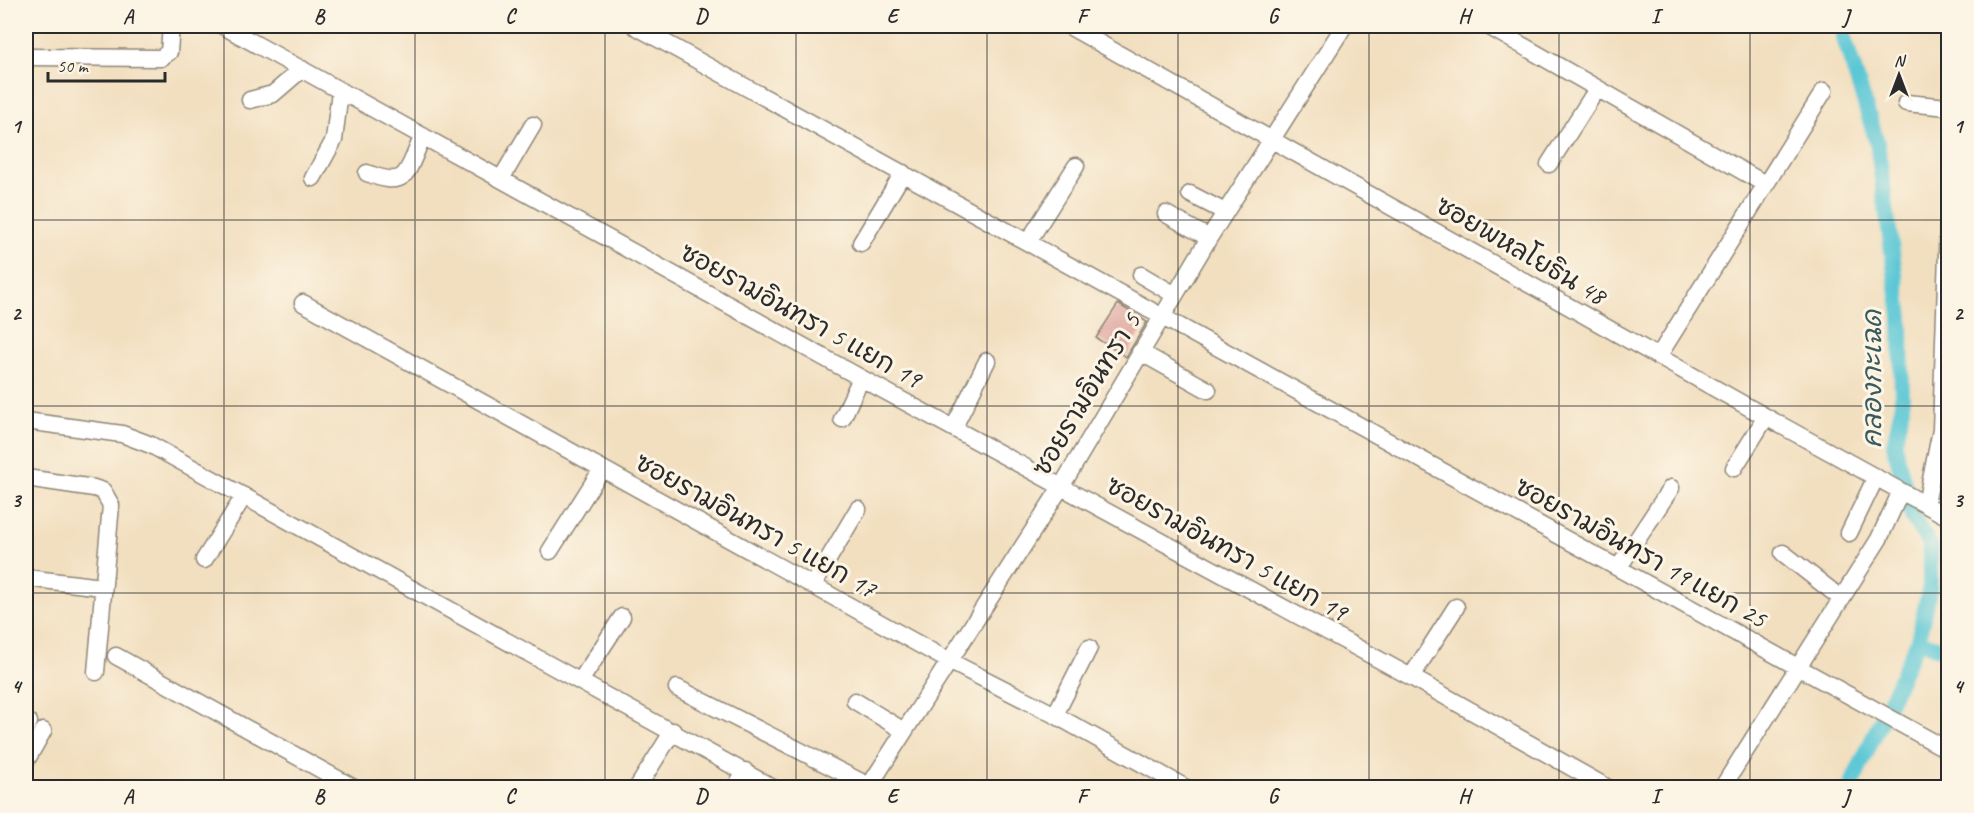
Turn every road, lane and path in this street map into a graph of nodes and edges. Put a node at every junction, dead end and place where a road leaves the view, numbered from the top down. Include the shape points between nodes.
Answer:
1 (171, 26) edge
2 (223, 26) edge
3 (635, 26) edge
4 (1069, 26) edge
5 (1344, 26) edge
6 (1488, 26) edge
7 (1099, 33) edge
8 (26, 57) edge
9 (302, 69) junction
10 (1597, 89) junction
11 (340, 91) junction
12 (1824, 91) dead end
13 (250, 100) dead end
14 (1906, 103) dead end
15 (1948, 107) edge
16 (533, 125) dead end
17 (423, 136) junction
18 (1271, 138) junction
19 (1550, 164) dead end
20 (1076, 166) dead end
21 (367, 173) dead end
22 (903, 173) junction
23 (313, 178) dead end
24 (501, 179) junction
25 (1765, 184) junction
26 (1190, 194) dead end
27 (1225, 212) junction
28 (1166, 214) dead end
29 (1948, 223) edge
30 (1209, 238) junction
31 (1028, 242) junction
32 (861, 243) dead end
33 (1947, 264) edge
34 (1141, 275) dead end
35 (1175, 295) junction
36 (303, 303) dead end
37 (1162, 316) junction
38 (1140, 352) junction
39 (1658, 357) junction
40 (987, 361) dead end
41 (861, 378) junction
42 (1208, 390) dead end
43 (1766, 417) junction
44 (842, 419) dead end
45 (26, 421) edge
46 (954, 427) junction
47 (1945, 434) edge
48 (1734, 468) dead end
49 (602, 469) junction
50 (1876, 477) junction
51 (26, 478) edge
52 (1061, 487) junction
53 (1671, 488) dead end
54 (1901, 491) junction
55 (244, 496) junction
56 (1926, 504) junction
57 (858, 509) dead end
58 (1948, 517) edge
59 (1849, 533) dead end
60 (550, 551) dead end
61 (1783, 553) dead end
62 (204, 560) dead end
63 (1619, 567) junction
64 (26, 578) edge
65 (813, 585) junction
66 (102, 587) junction
67 (1842, 599) junction
68 (1456, 608) dead end
69 (622, 617) dead end
70 (1089, 648) dead end
71 (116, 656) dead end
72 (949, 661) junction
73 (1798, 668) junction
74 (96, 672) dead end
75 (1411, 676) junction
76 (581, 680) junction
77 (677, 688) dead end
78 (855, 701) dead end
79 (1054, 715) junction
80 (43, 731) dead end
81 (673, 731) junction
82 (904, 731) junction
83 (1948, 750) edge
84 (26, 761) edge
85 (745, 771) junction
86 (869, 787) edge
87 (354, 788) edge
88 (637, 788) edge
89 (735, 788) edge
90 (773, 788) edge
91 (1186, 788) edge
92 (1608, 788) edge
93 (1722, 788) edge

1 - 8 street via 169,52 161,58
2 - 9 street, ซอยรามอินทรา 5 แยก 19
3 - 22 street
4 - 7 street, ซอยพหลโยธิน 48
5 - 18 street, ซอยรามอินทรา 5
6 - 10 street
7 - 18 street, ซอยพหลโยธิน 48
9 - 11 street, ซอยรามอินทรา 5 แยก 19
9 - 13 street via 273,94
10 - 19 street
10 - 25 street
11 - 17 street, ซอยรามอินทรา 5 แยก 19
11 - 23 street via 334,140
12 - 25 street
14 - 15 street
16 - 24 street
17 - 21 street via 403,177 397,181
17 - 24 street, ซอยรามอินทรา 5 แยก 19
18 - 27 street, ซอยรามอินทรา 5
18 - 39 street, ซอยพหลโยธิน 48
20 - 31 street
22 - 31 street
22 - 32 street
24 - 41 street, ซอยรามอินทรา 5 แยก 19
25 - 39 street
26 - 27 street
27 - 30 street, ซอยรามอินทรา 5
28 - 30 street
29 - 33 street
30 - 35 street, ซอยรามอินทรา 5
31 - 37 street
33 - 47 street
34 - 35 street
35 - 37 street, ซอยรามอินทรา 5
36 - 49 street, ซอยรามอินทรา 5 แยก 17
37 - 38 street, ซอยรามอินทรา 5
37 - 63 street, ซอยรามอินทรา 19 แยก 25
38 - 42 street
38 - 52 street, ซอยรามอินทรา 5
39 - 43 street, ซอยพหลโยธิน 48
40 - 46 street
41 - 44 street
41 - 46 street, ซอยรามอินทรา 5 แยก 19
43 - 48 street
43 - 50 street, ซอยพหลโยธิน 48
45 - 55 street via 131,437
46 - 52 street, ซอยรามอินทรา 5 แยก 19
47 - 56 street
49 - 60 street
49 - 65 street, ซอยรามอินทรา 5 แยก 17
50 - 54 street, ซอยพหลโยธิน 48
50 - 59 street
51 - 66 street via 94,488 107,495 111,505
52 - 72 street, ซอยรามอินทรา 5
52 - 75 street, ซอยรามอินทรา 5 แยก 19
53 - 63 street
54 - 56 street, ซอยพหลโยธิน 48
54 - 67 street via 1879,539
55 - 62 street
55 - 76 street
56 - 58 street, ซอยพหลโยธิน 48
57 - 65 street
61 - 67 street
63 - 73 street, ซอยรามอินทรา 19 แยก 25
64 - 66 street
65 - 72 street, ซอยรามอินทรา 5 แยก 17
66 - 74 street
67 - 73 street
68 - 75 street
69 - 76 street
70 - 79 street
71 - 87 street
72 - 79 street, ซอยรามอินทรา 5 แยก 17
72 - 82 street, ซอยรามอินทรา 5
73 - 83 street, ซอยรามอินทรา 19 แยก 25
73 - 93 street
75 - 92 street, ซอยรามอินทรา 5 แยก 19
76 - 81 street
77 - 86 street
78 - 82 street
79 - 91 street, ซอยรามอินทรา 5 แยก 17
80 - 84 street
81 - 85 street
81 - 88 street
82 - 86 street, ซอยรามอินทรา 5
85 - 89 street
85 - 90 street

